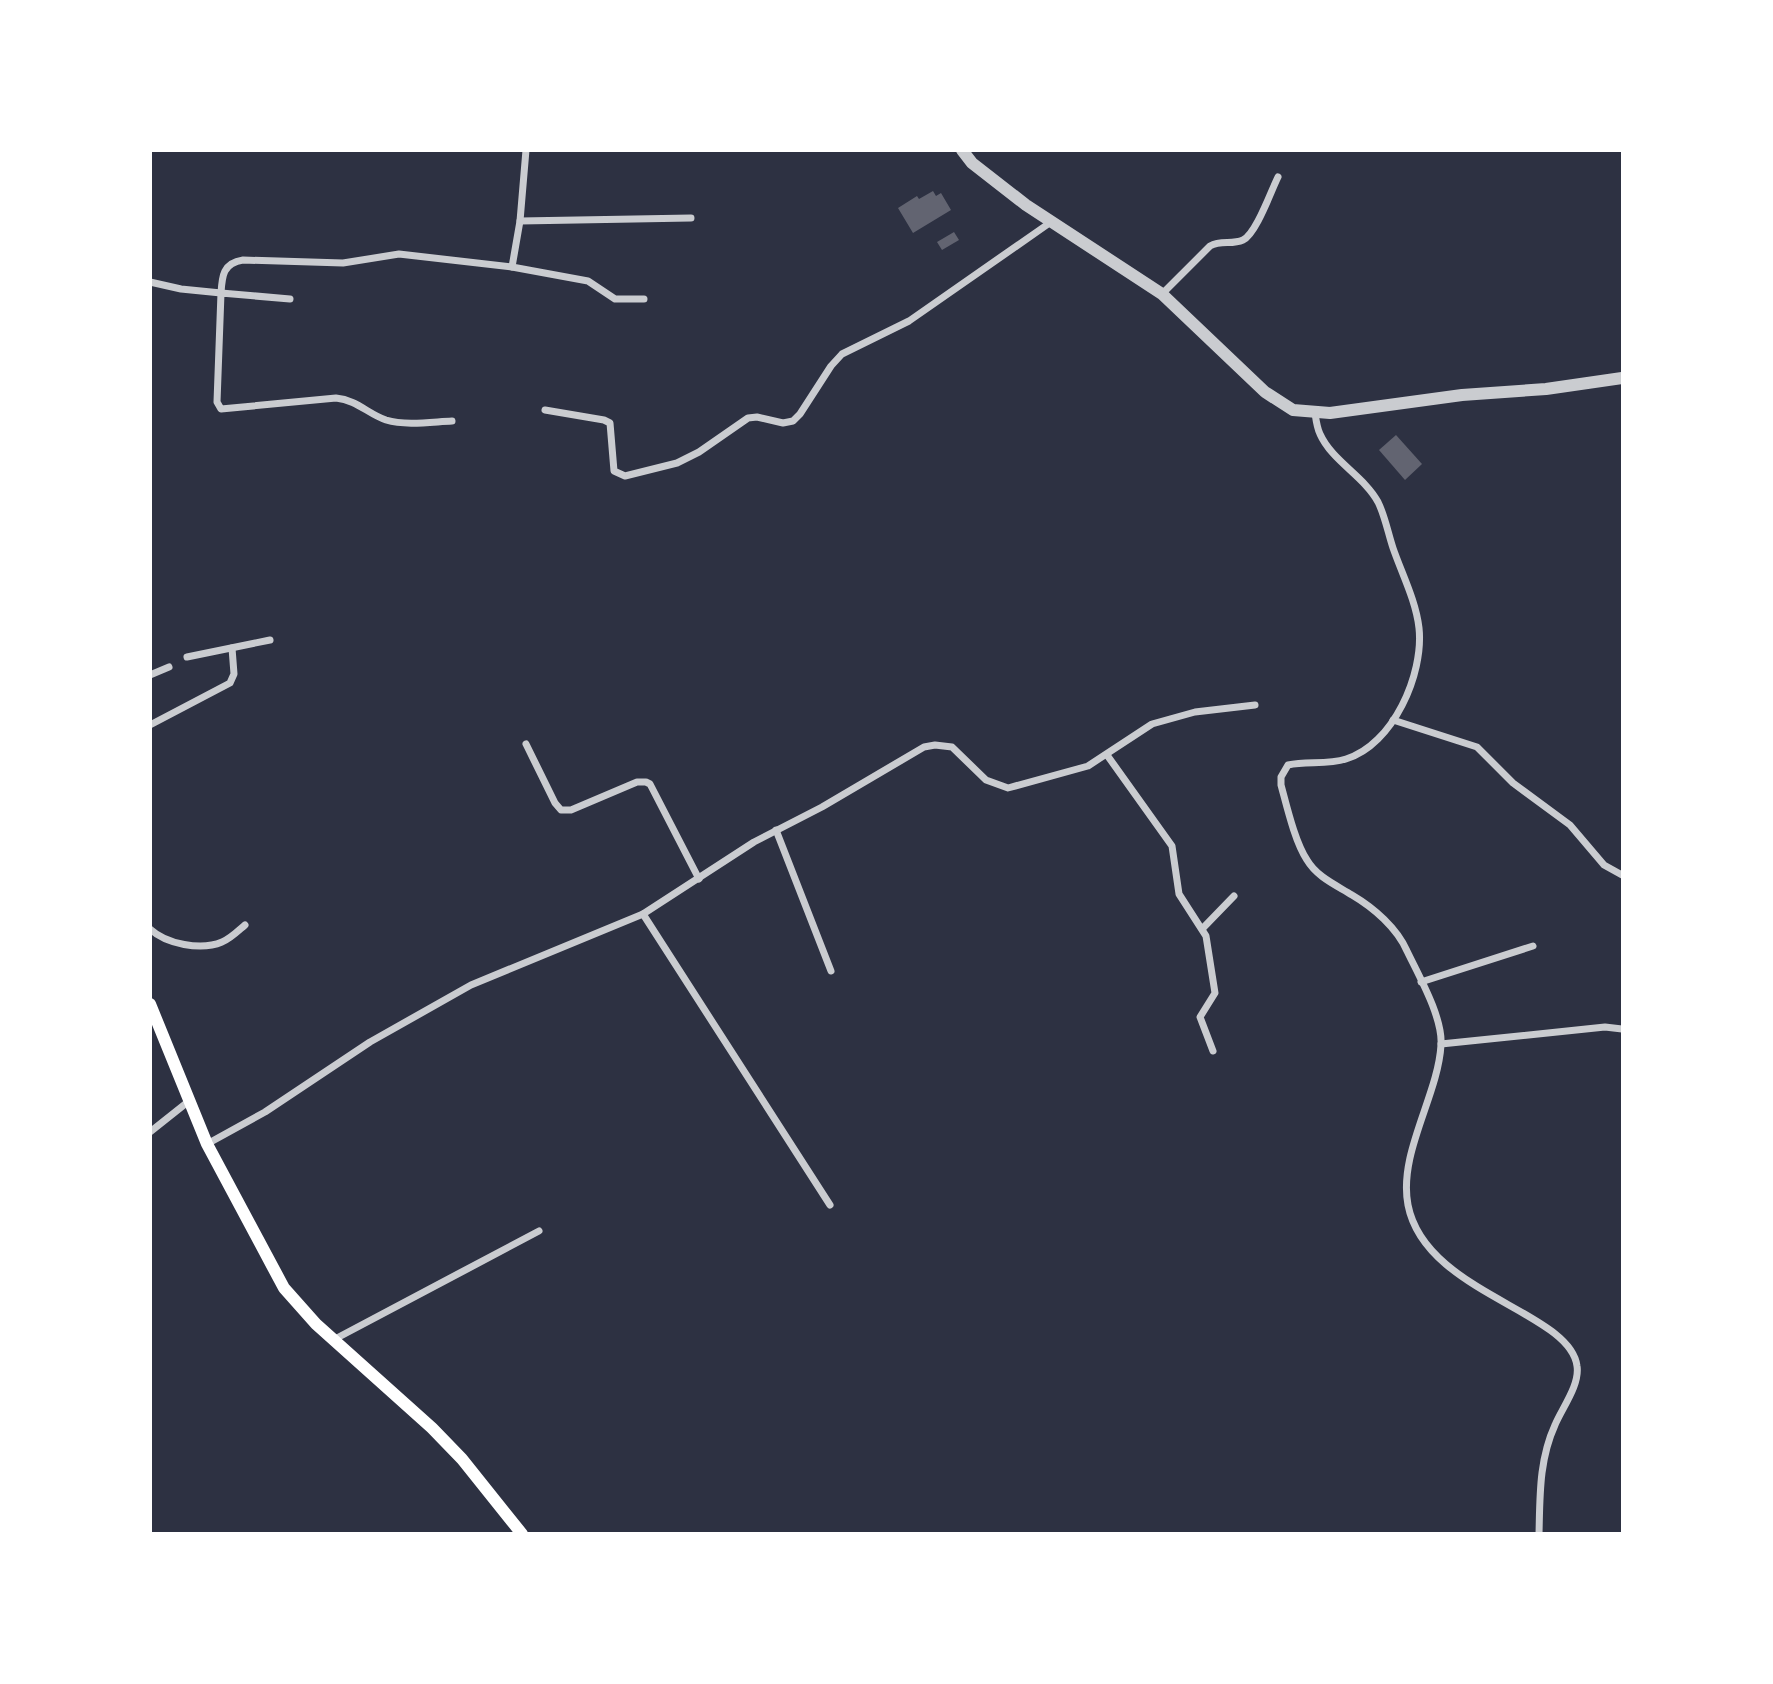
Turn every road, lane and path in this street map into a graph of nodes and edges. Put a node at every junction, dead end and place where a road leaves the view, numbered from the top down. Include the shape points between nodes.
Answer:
1 (526, 150) edge
2 (962, 150) edge
3 (1278, 177) dead end
4 (691, 218) dead end
5 (520, 221) junction
6 (1051, 222) junction
7 (512, 267) junction
8 (150, 282) edge
9 (221, 293) junction
10 (1162, 294) junction
11 (290, 299) dead end
12 (644, 299) dead end
13 (1622, 378) edge
14 (545, 410) dead end
15 (1315, 413) junction
16 (452, 421) dead end
17 (270, 640) dead end
18 (232, 648) junction
19 (187, 657) dead end
20 (169, 667) dead end
21 (150, 675) edge
22 (1255, 705) dead end
23 (1394, 720) junction
24 (150, 725) edge
25 (526, 744) dead end
26 (1107, 755) junction
27 (776, 830) junction
28 (1622, 875) edge
29 (699, 879) junction
30 (1234, 896) dead end
31 (643, 914) junction
32 (245, 925) dead end
33 (1203, 928) junction
34 (150, 929) edge
35 (1533, 946) dead end
36 (831, 971) dead end
37 (1421, 982) junction
38 (150, 1004) edge
39 (1622, 1028) edge
40 (1441, 1044) junction
41 (1213, 1051) dead end
42 (189, 1101) junction
43 (150, 1132) edge
44 (207, 1144) junction
45 (830, 1205) dead end
46 (539, 1231) dead end
47 (335, 1339) junction
48 (522, 1534) edge
49 (1539, 1534) edge

1 - 5 street
2 - 6 street via 991,179
3 - 10 street via 1251,234 1210,246
4 - 5 street
5 - 7 street
6 - 10 street
6 - 14 street via 909,321 842,354 793,421 783,424 748,418 677,463 620,476 613,467 610,424
7 - 9 street via 399,254 343,263 243,260 224,271
7 - 12 street via 588,281 615,299
8 - 9 street
9 - 11 street
9 - 16 street via 217,402 221,409 336,398 355,402 393,422
10 - 15 street via 1274,400 1293,410
13 - 15 street
15 - 23 street via 1326,444 1379,505 1417,612 1416,669
17 - 18 street
18 - 19 street
18 - 24 street via 230,683
20 - 21 street
22 - 26 street via 1195,712 1152,724
23 - 28 street via 1478,747 1513,783 1570,825 1604,865
23 - 37 street via 1378,741 1346,759 1288,765 1281,785 1307,861 1392,929 1407,949
25 - 29 street via 561,810 637,782 650,784
26 - 27 street via 1080,769 1008,788 986,780 951,747 924,747
26 - 33 street via 1172,846 1179,894
27 - 29 street
27 - 36 street
29 - 31 street
30 - 33 street
31 - 44 street via 471,985
31 - 45 street
32 - 34 street via 228,939 209,944 168,941
33 - 41 street via 1215,993 1200,1017
35 - 37 street
37 - 40 street
38 - 42 main road
39 - 40 street
40 - 49 street via 1410,1167 1407,1191 1413,1224 1419,1237 1461,1278 1569,1346 1578,1369 1545,1448
42 - 43 street
42 - 44 main road
44 - 47 main road via 284,1288
46 - 47 street
47 - 48 main road via 463,1459

